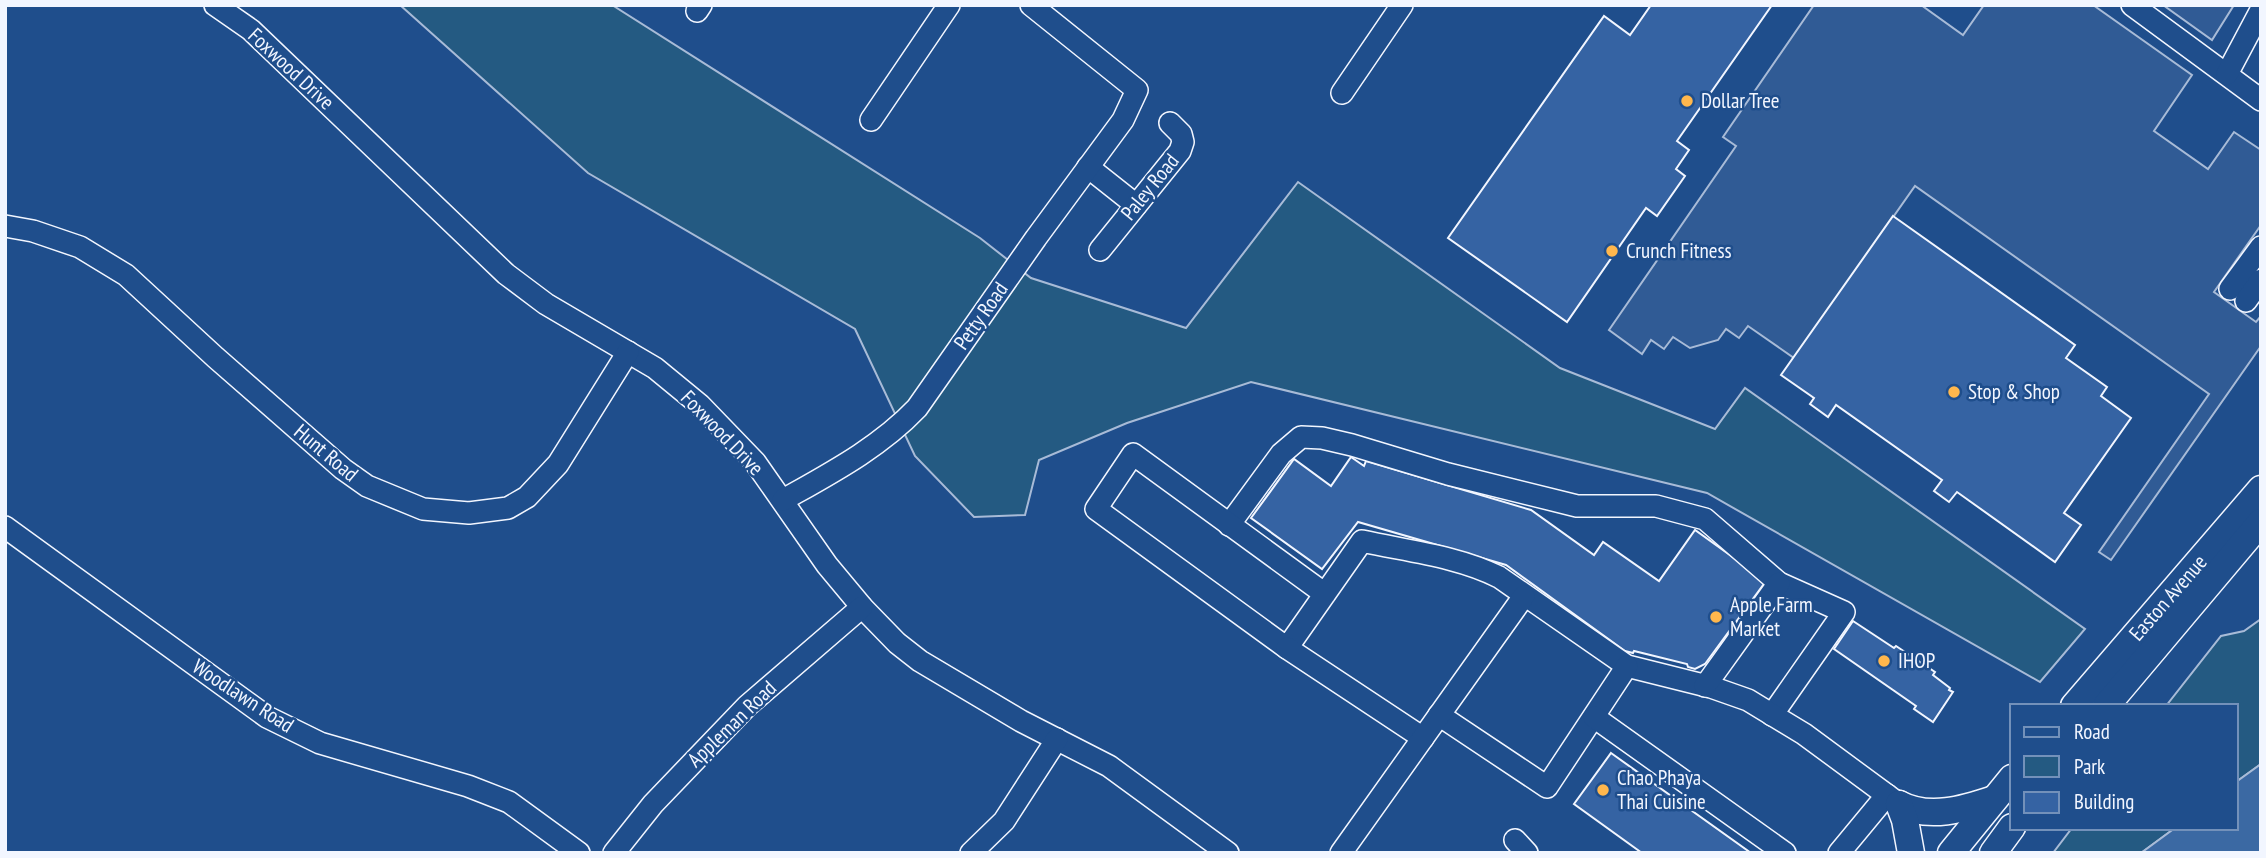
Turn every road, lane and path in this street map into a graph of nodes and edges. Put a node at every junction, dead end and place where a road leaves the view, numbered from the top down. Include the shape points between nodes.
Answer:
1 (215, 5) edge
2 (949, 5) edge
3 (1031, 5) edge
4 (1402, 5) edge
5 (2132, 5) edge
6 (2261, 10) edge
7 (2255, 36) edge
8 (2227, 74) junction
9 (1342, 93) dead end
10 (2261, 100) edge
11 (871, 120) dead end
12 (1170, 123) dead end
13 (1088, 167) junction
14 (1136, 205) junction
15 (5, 226) edge
16 (2261, 247) edge
17 (1100, 250) dead end
18 (2261, 264) edge
19 (2261, 280) edge
20 (2246, 298) edge
21 (628, 352) junction
22 (2261, 489) edge
23 (782, 500) junction
24 (2261, 522) edge
25 (1228, 525) junction
26 (5, 527) edge
27 (1779, 583) junction
28 (1325, 594) junction
29 (1524, 596) junction
30 (862, 607) junction
31 (1287, 648) junction
32 (1628, 666) junction
33 (1704, 686) junction
34 (2076, 704) edge
35 (2108, 704) edge
36 (1439, 715) junction
37 (1772, 715) junction
38 (1594, 717) junction
39 (1423, 738) junction
40 (1057, 739) junction
41 (2010, 780) edge
42 (1893, 799) junction
43 (1994, 799) junction
44 (2010, 830) edge
45 (1776, 850) edge
46 (579, 853) edge
47 (614, 853) edge
48 (971, 853) edge
49 (1228, 853) edge
50 (1341, 853) edge
51 (1839, 853) edge
52 (1910, 853) edge
53 (1951, 853) edge
54 (1993, 853) edge

1 - 21 street, Foxwood Drive via 251,30 506,274 546,304
2 - 11 street
3 - 13 street, Petty Road via 1137,90 1123,120
4 - 9 street
5 - 8 street
6 - 7 street
7 - 8 street
8 - 10 street
12 - 14 street, Paley Road via 1184,142
13 - 14 street
13 - 23 street, Petty Road via 904,422 856,458
14 - 17 street, Paley Road
15 - 21 street, Hunt Road via 80,247 126,275 343,469 367,486 423,509 482,512 508,508 527,497 558,464
16 - 20 street
18 - 20 street
19 - 20 street
21 - 23 street, Foxwood Drive via 700,405 755,462
22 - 34 main road, Easton Avenue
23 - 30 street, Foxwood Drive
24 - 35 main road, Easton Avenue
25 - 27 street via 1281,454 1301,437 1322,438 1577,506 1656,506 1704,520
25 - 28 street
25 - 31 street via 1133,454 1096,509
26 - 46 street, Woodlawn Road via 267,717 320,743 509,802
27 - 33 street
27 - 37 street via 1844,612
28 - 29 street via 1362,541 1485,570
28 - 31 street
29 - 32 street
29 - 36 street
30 - 40 street, Foxwood Drive via 920,661
30 - 47 street, Appleman Road via 747,706 653,804
31 - 39 street
32 - 33 street
32 - 38 street
33 - 37 street via 1748,700
36 - 38 street via 1547,787
36 - 39 street
37 - 42 street
38 - 45 street
39 - 50 street
40 - 48 street via 1003,821
40 - 49 street, Foxwood Drive via 1109,766
41 - 43 main road
42 - 43 main road via 1911,810 1945,811
42 - 51 street
42 - 52 main road via 1905,820
43 - 53 main road
44 - 54 main road

